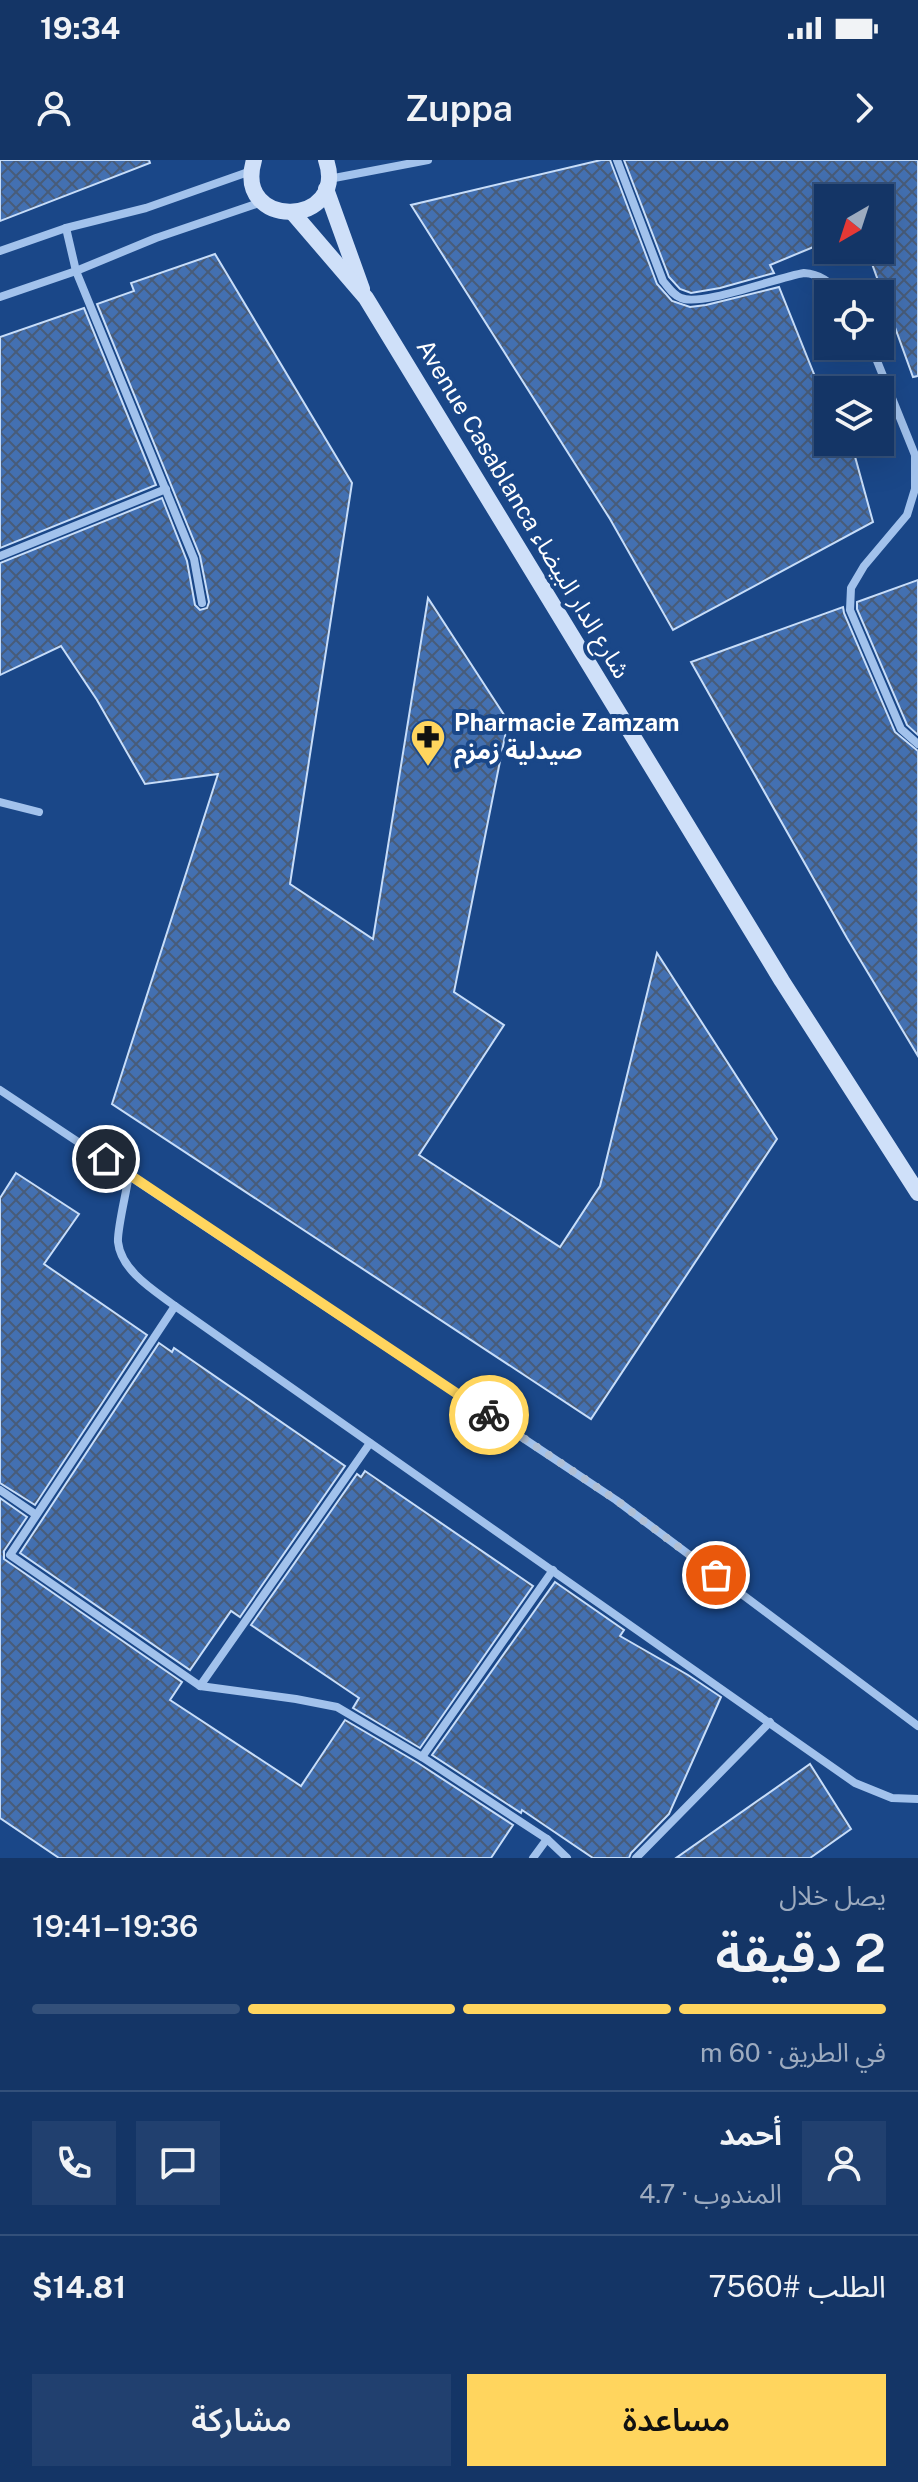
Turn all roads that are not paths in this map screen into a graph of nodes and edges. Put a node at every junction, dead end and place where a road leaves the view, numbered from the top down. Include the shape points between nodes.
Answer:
1 (326, 160) edge
2 (428, 160) edge
3 (617, 160) edge
4 (252, 166) edge
5 (327, 184) junction
6 (262, 202) junction
7 (293, 213) junction
8 (66, 228) junction
9 (0, 251) edge
10 (76, 271) junction
11 (826, 280) edge
12 (0, 297) edge
13 (366, 298) junction
14 (877, 360) edge
15 (166, 489) junction
16 (0, 556) edge
17 (202, 603) dead end
18 (918, 744) edge
19 (0, 802) edge
20 (39, 812) dead end
21 (0, 1090) edge
22 (129, 1174) junction
23 (918, 1193) edge
24 (175, 1306) junction
25 (370, 1443) junction
26 (0, 1490) edge
27 (35, 1514) junction
28 (553, 1570) junction
29 (200, 1686) junction
30 (770, 1722) junction
31 (918, 1726) edge
32 (422, 1757) junction
33 (918, 1799) edge
34 (547, 1839) junction
35 (533, 1858) edge
36 (567, 1858) edge
37 (636, 1858) edge

1 - 5 street, Avenue Casablanca شارع الدار البيضاء
2 - 5 street
3 - 11 street via 663,281 683,299 804,273
4 - 6 street via 252,182
4 - 8 street via 146,208
5 - 7 street via 314,205
5 - 13 street, Avenue Casablanca شارع الدار البيضاء
6 - 7 street
6 - 10 street
7 - 13 street, Avenue Casablanca شارع الدار البيضاء
8 - 9 street
8 - 10 street
10 - 12 street
10 - 15 street
13 - 23 street, Avenue Casablanca شارع الدار البيضاء via 782,981
14 - 18 street via 915,455 915,489 907,515 851,588 850,610 901,729
15 - 16 street
15 - 17 street via 194,559
19 - 20 street
21 - 22 street
22 - 24 street via 118,1242 143,1282
22 - 31 street via 616,1500
24 - 25 street
24 - 27 street
25 - 28 street
25 - 29 street
26 - 27 street
27 - 29 street via 10,1555
28 - 30 street
28 - 32 street
29 - 32 street via 337,1707
30 - 33 street via 855,1783 892,1798
30 - 37 street
32 - 34 street
34 - 35 street
34 - 36 street

